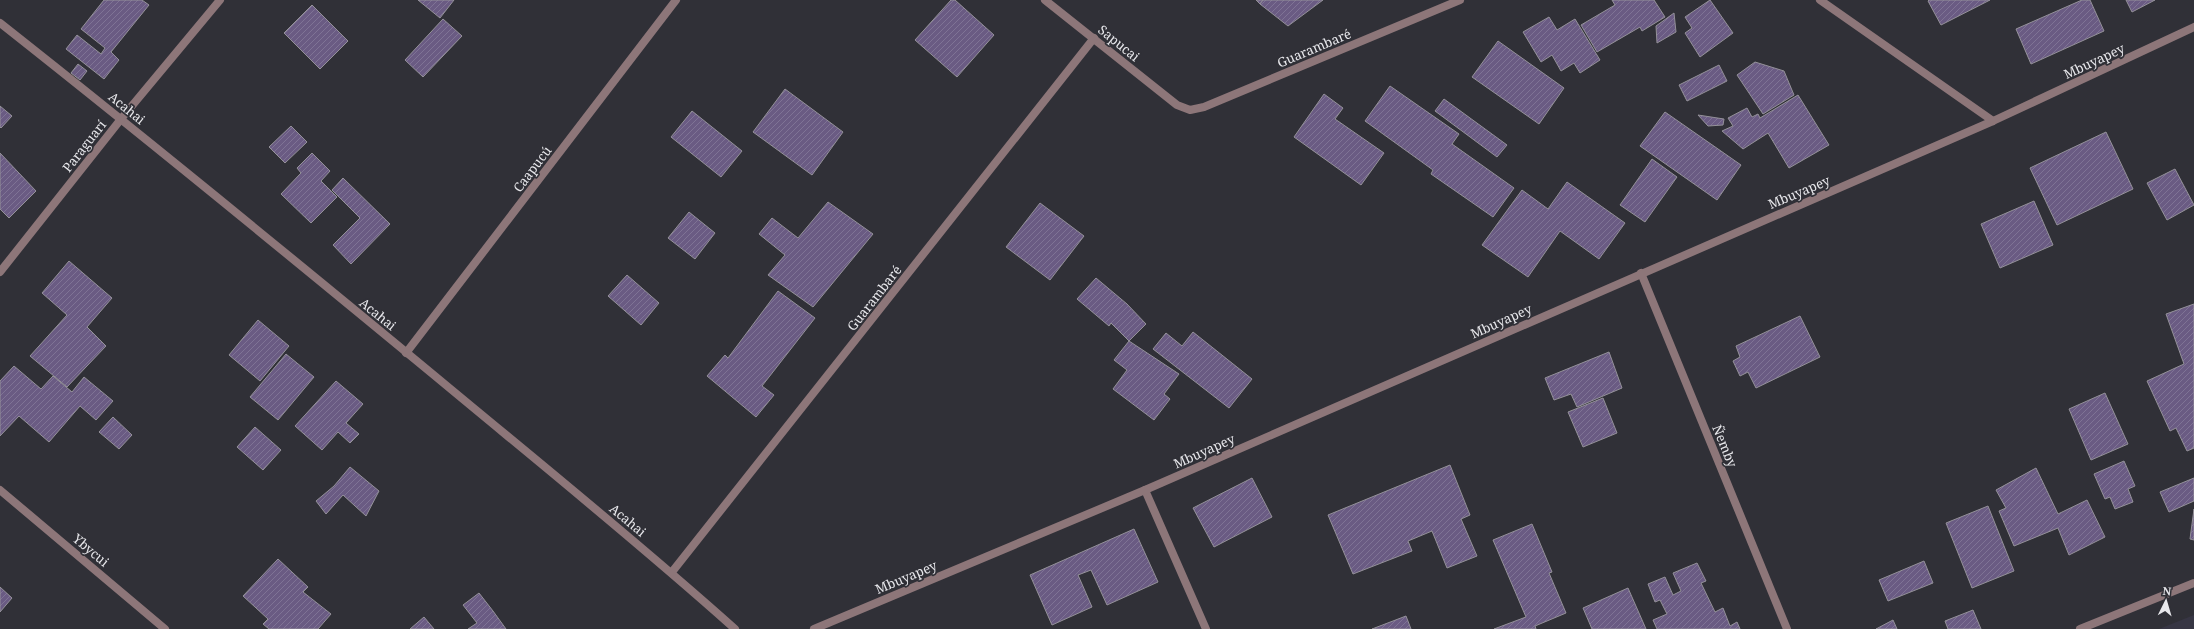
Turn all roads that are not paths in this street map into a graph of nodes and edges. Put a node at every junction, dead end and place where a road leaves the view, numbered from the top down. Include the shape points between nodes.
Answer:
1 (220, 0) edge
2 (676, 0) edge
3 (1045, 0) edge
4 (1460, 0) edge
5 (1820, 0) edge
6 (0, 23) edge
7 (2194, 27) edge
8 (1094, 38) junction
9 (1177, 105) joint
10 (121, 119) junction
11 (1994, 121) junction
12 (0, 272) edge
13 (1641, 273) junction
14 (406, 353) junction
15 (0, 490) edge
16 (1145, 490) junction
17 (672, 572) junction
18 (2194, 583) edge
19 (165, 629) edge
20 (736, 629) edge
21 (814, 629) edge
22 (1206, 629) edge
23 (1787, 629) edge
24 (2080, 629) edge

1 - 10 street, Paraguarí
2 - 14 street, Caapucú
3 - 8 street, Sapucai
4 - 9 street, Guarambaré via 1204,107 1190,110
5 - 11 street
6 - 10 street, Acahai
7 - 11 street, Mbuyapey
8 - 9 street, Sapucai
8 - 17 street, Guarambaré
10 - 12 street, Paraguarí
10 - 14 street, Acahai
11 - 13 street, Mbuyapey
13 - 16 street, Mbuyapey
13 - 23 street, Ñemby
14 - 17 street, Acahai
15 - 19 street, Ybycui
16 - 21 street, Mbuyapey
16 - 22 street
17 - 20 street, Acahai
18 - 24 street

